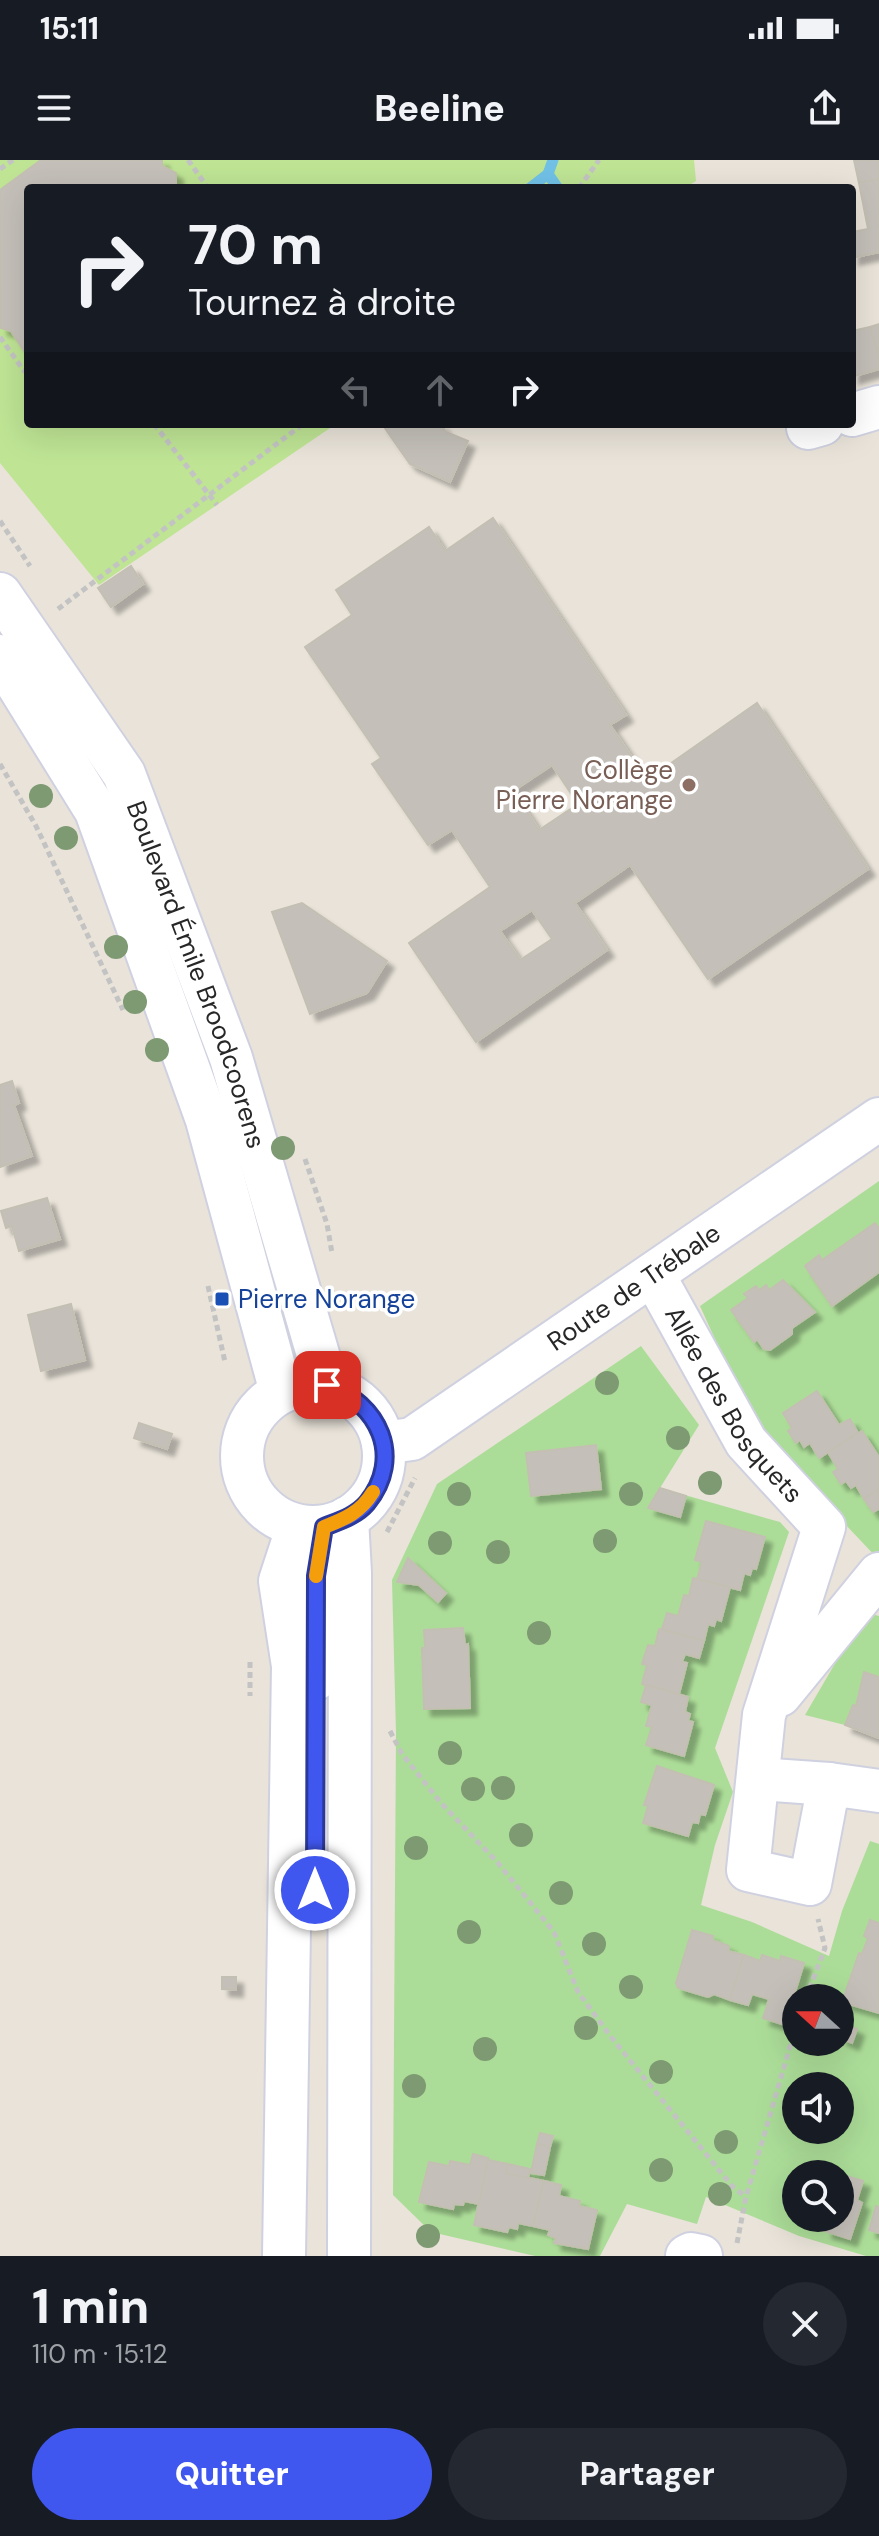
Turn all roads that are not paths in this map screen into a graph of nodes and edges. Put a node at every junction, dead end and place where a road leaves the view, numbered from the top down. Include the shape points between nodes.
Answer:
1 (879, 407) edge
2 (856, 414) edge
3 (0, 594) edge
4 (4, 669) edge
5 (879, 1119) edge
6 (653, 1274) junction
7 (327, 1385) junction
8 (281, 1392) junction
9 (383, 1443) junction
10 (323, 1524) junction
11 (824, 1527) junction
12 (879, 1574) edge
13 (764, 1715) junction
14 (759, 1779) junction
15 (829, 1784) junction
16 (879, 1791) edge
17 (284, 2256) edge
18 (314, 2256) edge
19 (349, 2256) edge
20 (687, 2256) edge
21 (701, 2256) edge

1 - 2 street
3 - 7 street, Boulevard Émile Broodcoorens via 124,774 231,1058
4 - 8 street, Boulevard Émile Broodcoorens via 96,811 207,1120
5 - 6 street, Route de Trébale
6 - 9 street, Route de Trébale via 412,1439
6 - 11 street, Allée des Bosquets via 746,1442
7 - 8 street
7 - 9 street via 366,1408
8 - 10 street via 259,1409 243,1439 242,1468 253,1496 270,1514
9 - 10 street via 381,1481 366,1505
10 - 17 street via 280,1581 293,1666
10 - 18 street via 316,1576
10 - 19 street via 350,1573
11 - 12 street, Allée des Bosquets
11 - 13 street, Allée des Bosquets
12 - 13 street, Allée des Bosquets
13 - 14 street, Allée des Bosquets
14 - 15 street
14 - 15 street, Allée des Bosquets via 748,1870 810,1884
15 - 16 street
20 - 21 street

